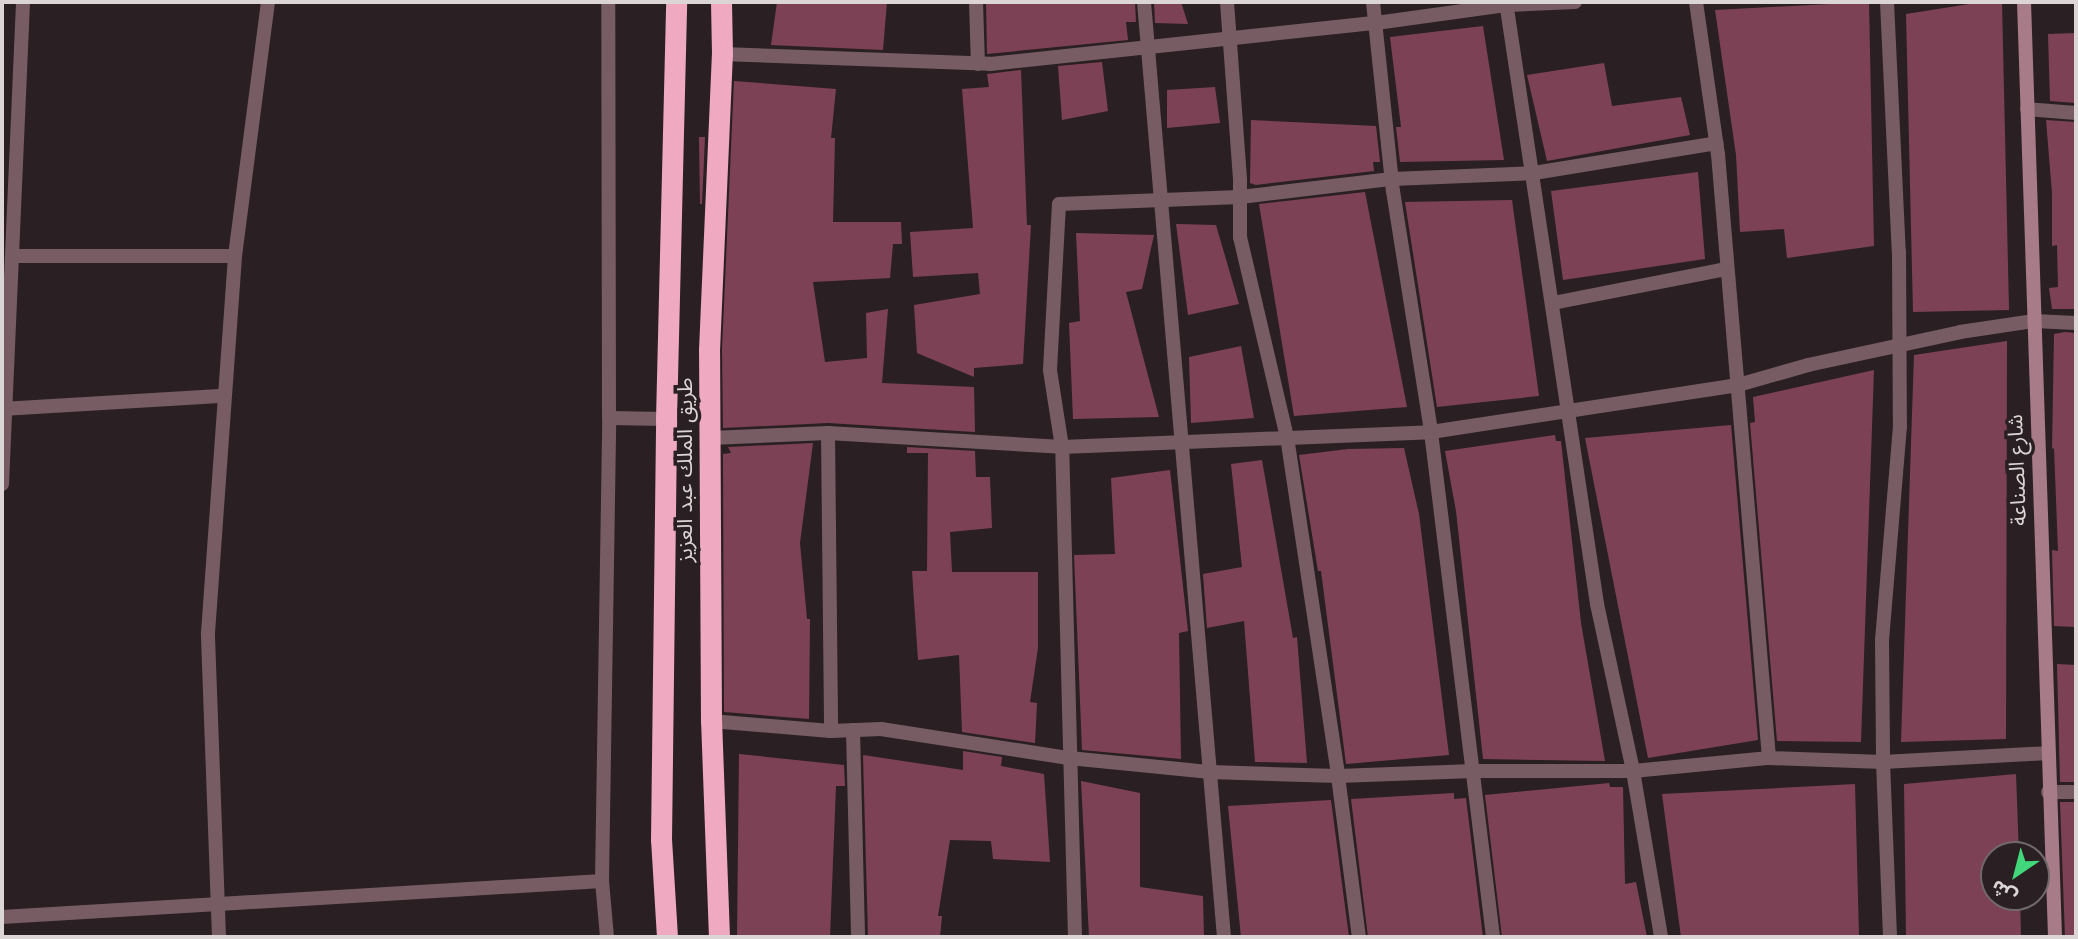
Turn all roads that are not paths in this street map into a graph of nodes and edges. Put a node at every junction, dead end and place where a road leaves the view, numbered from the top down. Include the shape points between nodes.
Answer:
1 (23, 2) edge
2 (268, 2) edge
3 (608, 2) edge
4 (676, 2) edge
5 (721, 2) edge
6 (976, 2) edge
7 (1144, 2) edge
8 (1227, 2) edge
9 (1373, 2) edge
10 (1574, 2) edge
11 (1696, 2) edge
12 (1887, 2) edge
13 (2024, 2) edge
14 (1506, 4) edge
15 (1376, 23) junction
16 (1230, 38) junction
17 (1150, 46) junction
18 (722, 54) junction
19 (978, 64) junction
20 (2027, 109) junction
21 (2076, 113) edge
22 (1717, 143) junction
23 (1534, 173) junction
24 (1392, 179) junction
25 (1240, 197) junction
26 (1162, 198) junction
27 (13, 256) junction
28 (235, 256) junction
29 (1727, 269) junction
30 (1553, 303) junction
31 (2034, 321) junction
32 (2076, 323) edge
33 (1899, 345) junction
34 (1738, 385) junction
35 (224, 396) junction
36 (3, 409) edge
37 (1567, 413) junction
38 (609, 418) junction
39 (666, 419) junction
40 (1431, 432) junction
41 (828, 433) junction
42 (1287, 437) junction
43 (710, 438) junction
44 (1181, 443) junction
45 (1062, 447) junction
46 (2, 484) edge
47 (711, 721) junction
48 (853, 730) junction
49 (831, 731) junction
50 (2047, 753) junction
51 (1069, 758) junction
52 (1769, 758) junction
53 (1883, 762) junction
54 (1474, 771) junction
55 (1633, 771) junction
56 (1210, 772) junction
57 (1338, 776) junction
58 (2048, 792) junction
59 (2076, 792) edge
60 (602, 881) junction
61 (218, 903) junction
62 (2, 917) edge
63 (219, 937) edge
64 (607, 937) edge
65 (667, 937) edge
66 (719, 937) edge
67 (858, 937) edge
68 (1075, 937) edge
69 (1224, 937) edge
70 (1359, 937) edge
71 (1493, 937) edge
72 (1661, 937) edge
73 (1890, 937) edge
74 (2055, 937) edge

1 - 27 street
2 - 28 street
3 - 38 street
4 - 39 highway, طريق الملك عبد العزيز
5 - 18 highway, طريق الملك عبد العزيز
6 - 19 street
7 - 17 street
8 - 16 street
9 - 15 street
10 - 14 street
11 - 22 street
12 - 33 street
13 - 20 street, شارع الصناعة
14 - 15 street
14 - 23 street
15 - 16 street
15 - 24 street
16 - 17 street
16 - 25 street
17 - 19 street
17 - 26 street
18 - 19 street
18 - 43 highway, طريق الملك عبد العزيز via 709,350
20 - 21 street
20 - 31 street, شارع الصناعة
22 - 23 street
22 - 29 street
23 - 24 street
23 - 30 street
24 - 25 street
24 - 40 street
25 - 26 street
25 - 42 street via 1240,237
26 - 44 street
26 - 45 street via 1059,204 1050,370
27 - 28 street
27 - 36 street
28 - 35 street
29 - 30 street
29 - 34 street
30 - 37 street
31 - 32 street
31 - 33 street
31 - 50 street, شارع الصناعة
33 - 34 street
33 - 53 street via 1900,426 1882,639
34 - 37 street
34 - 52 street
35 - 36 street
35 - 61 street via 208,633
36 - 46 street
37 - 40 street
37 - 55 street via 1597,604
38 - 39 street
38 - 60 street
39 - 65 highway, طريق الملك عبد العزيز via 661,840
40 - 42 street
40 - 54 street
41 - 43 street
41 - 45 street
41 - 49 street
42 - 44 street
42 - 57 street
43 - 47 highway, طريق الملك عبد العزيز
44 - 45 street
44 - 56 street
45 - 51 street
47 - 49 street
47 - 66 highway, طريق الملك عبد العزيز
48 - 49 street
48 - 51 street via 881,729
48 - 67 street
50 - 53 street
50 - 58 street, شارع الصناعة
51 - 56 street
51 - 68 street
52 - 53 street
52 - 55 street
53 - 73 street
54 - 55 street
54 - 57 street
54 - 71 street
55 - 72 street
56 - 57 street
56 - 69 street
57 - 70 street
58 - 59 street
58 - 74 street, شارع الصناعة
60 - 61 street
60 - 64 street
61 - 62 street
61 - 63 street

